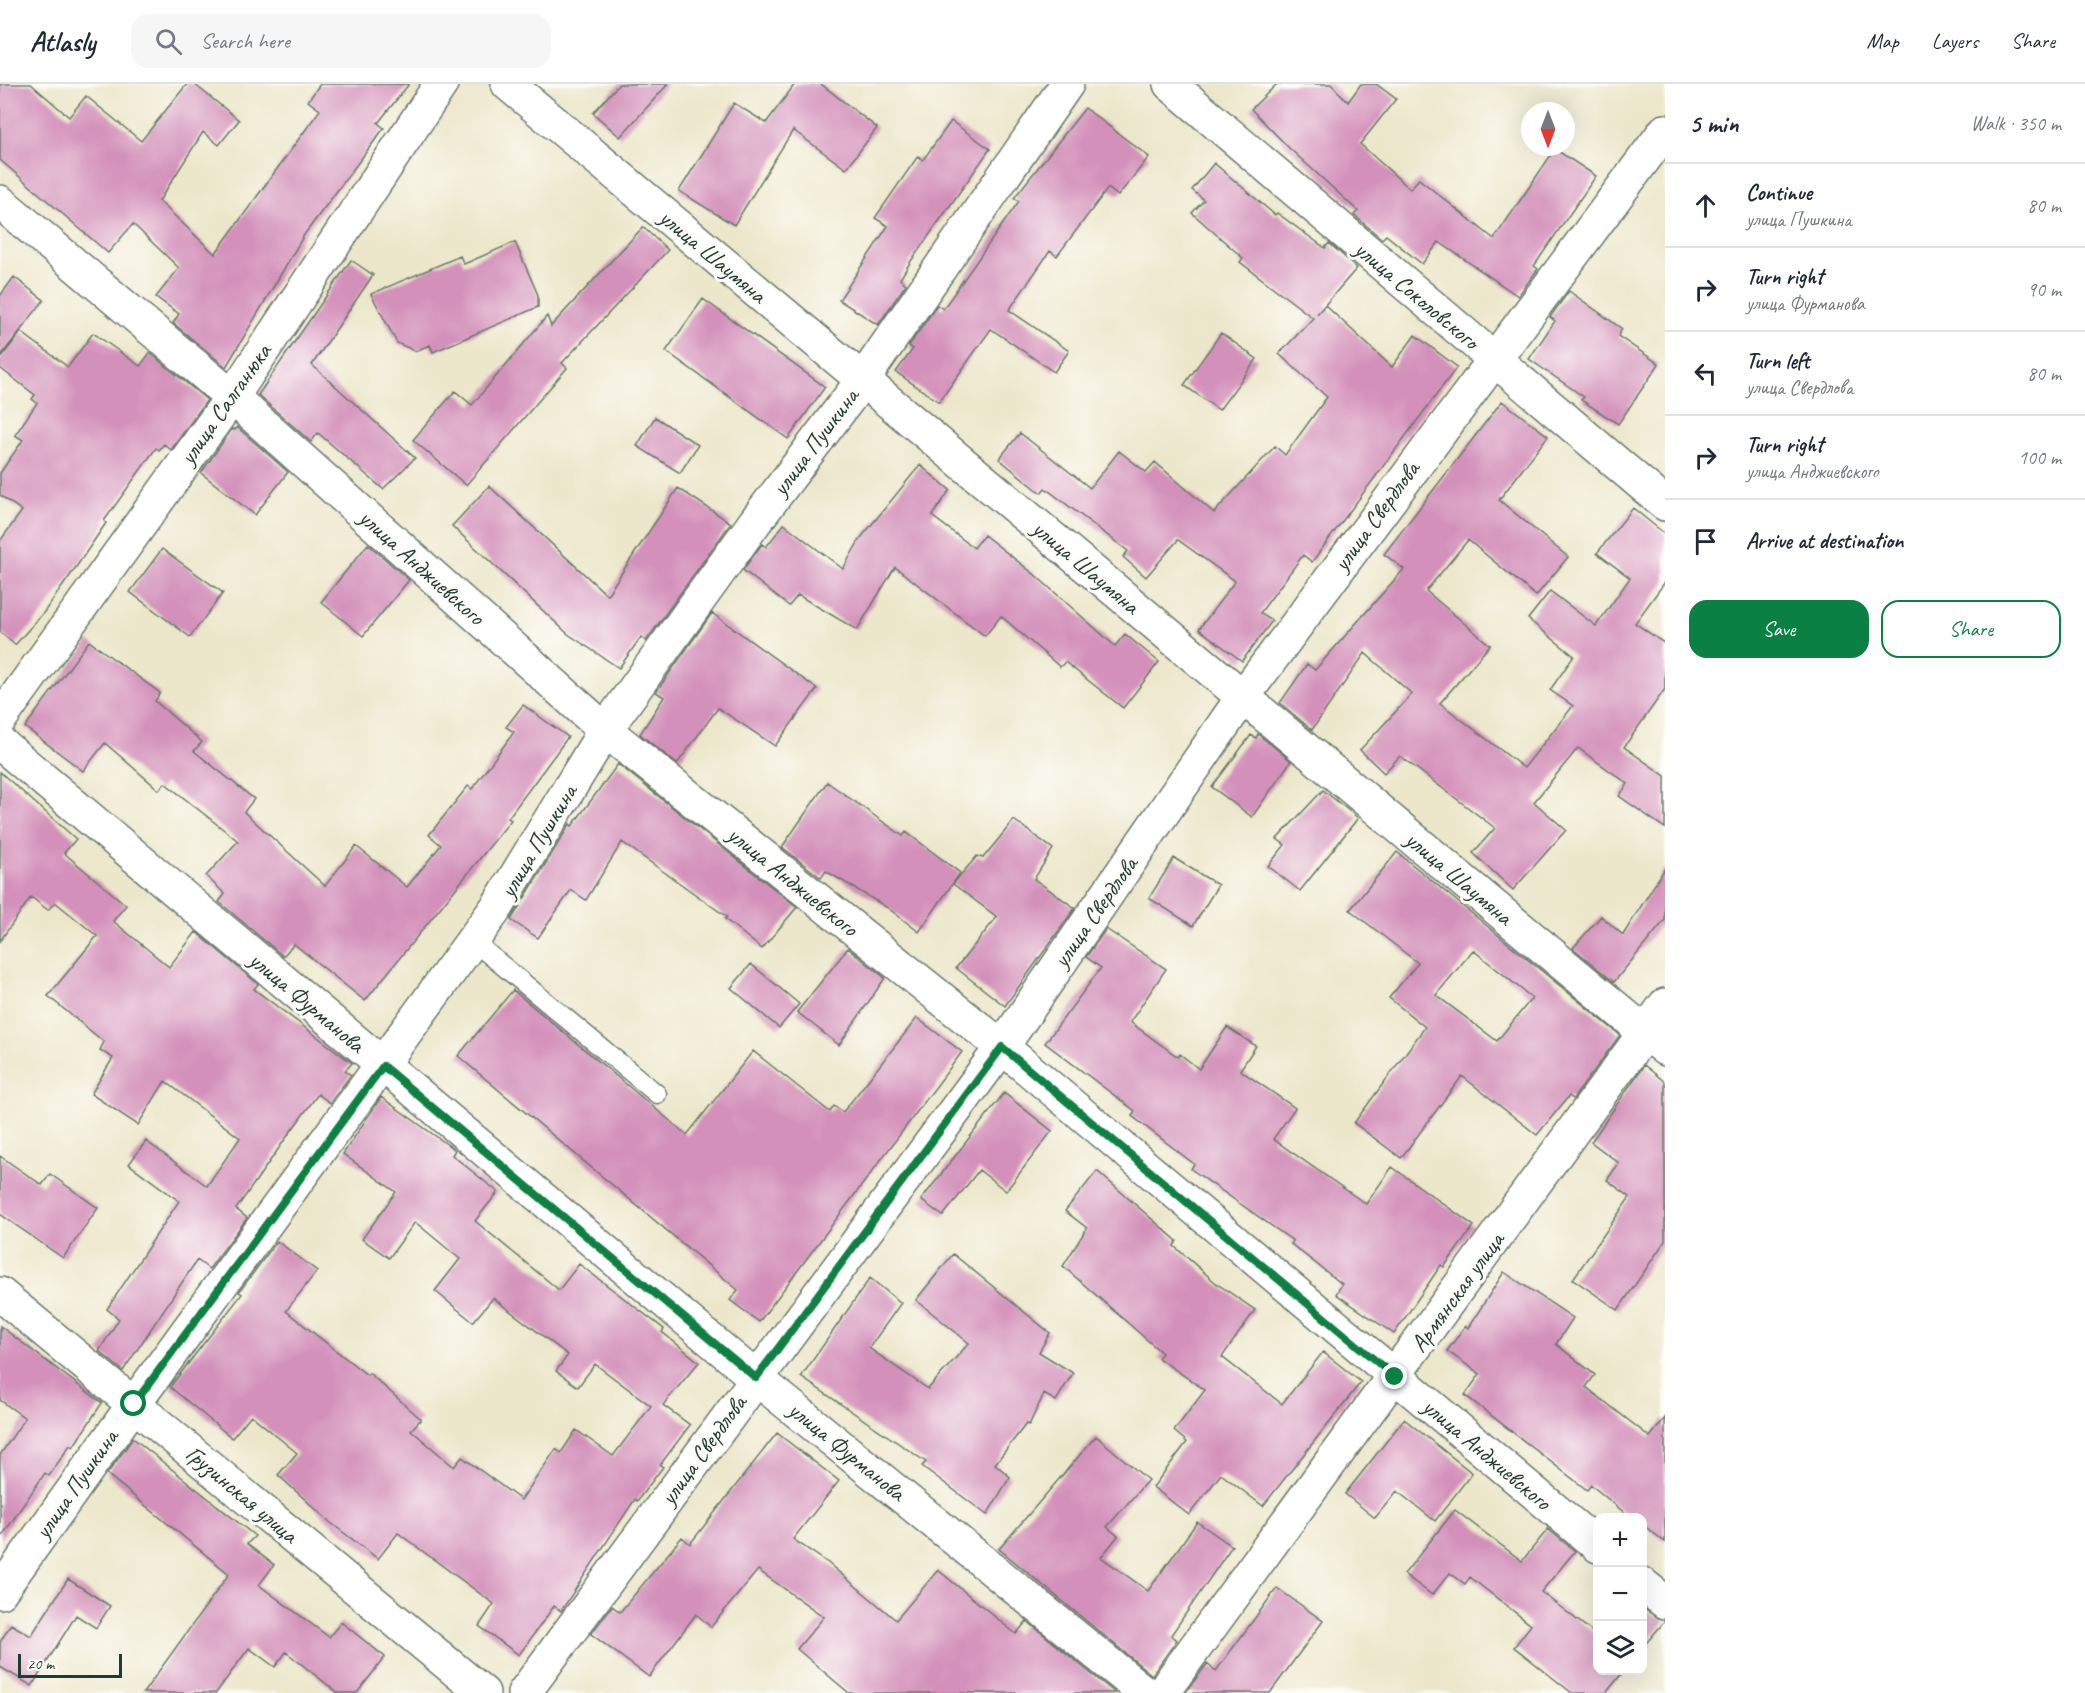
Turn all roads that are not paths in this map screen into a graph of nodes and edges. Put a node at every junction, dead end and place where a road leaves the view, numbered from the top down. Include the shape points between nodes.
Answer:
1 (441, 84) edge
2 (508, 84) edge
3 (1067, 84) edge
4 (1170, 84) edge
5 (1665, 130) edge
6 (0, 202) edge
7 (1492, 359) junction
8 (862, 381) junction
9 (232, 397) junction
10 (1665, 504) edge
11 (1242, 698) junction
12 (0, 719) edge
13 (605, 730) junction
14 (0, 743) edge
15 (473, 941) junction
16 (1665, 1005) edge
17 (1655, 1041) edge
18 (1002, 1047) junction
19 (383, 1066) junction
20 (657, 1094) dead end
21 (0, 1294) edge
22 (1395, 1377) junction
23 (756, 1378) junction
24 (134, 1404) junction
25 (1593, 1542) edge
26 (1647, 1588) edge
27 (0, 1592) edge
28 (1665, 1602) edge
29 (483, 1693) edge
30 (524, 1693) edge
31 (1144, 1693) edge
32 (1162, 1693) edge

1 - 9 street, улица Салганюка
2 - 8 street, улица Шаумяна
3 - 8 street, улица Пушкина
4 - 7 street, улица Соколовского
5 - 7 street, улица Свердлова
6 - 9 street, улица Анджиевского
7 - 10 street, улица Соколовского
7 - 11 street, улица Свердлова
8 - 11 street, улица Шаумяна
8 - 13 street, улица Пушкина
9 - 12 street, улица Салганюка
9 - 13 street, улица Анджиевского
11 - 17 street, улица Шаумяна
11 - 18 street, улица Свердлова
13 - 15 street, улица Пушкина
13 - 18 street, улица Анджиевского
14 - 19 street, улица Фурманова
15 - 19 street, улица Пушкина
15 - 20 lane
16 - 17 street, Армянская улица
17 - 22 street, Армянская улица
18 - 22 street, улица Анджиевского
18 - 23 street, улица Свердлова
19 - 23 street, улица Фурманова
19 - 24 street, улица Пушкина
21 - 24 street, Грузинская улица
22 - 25 street, улица Анджиевского
22 - 32 street, Армянская улица
23 - 30 street, улица Свердлова
23 - 31 street, улица Фурманова
24 - 27 street, улица Пушкина
24 - 29 street, Грузинская улица
26 - 28 street

